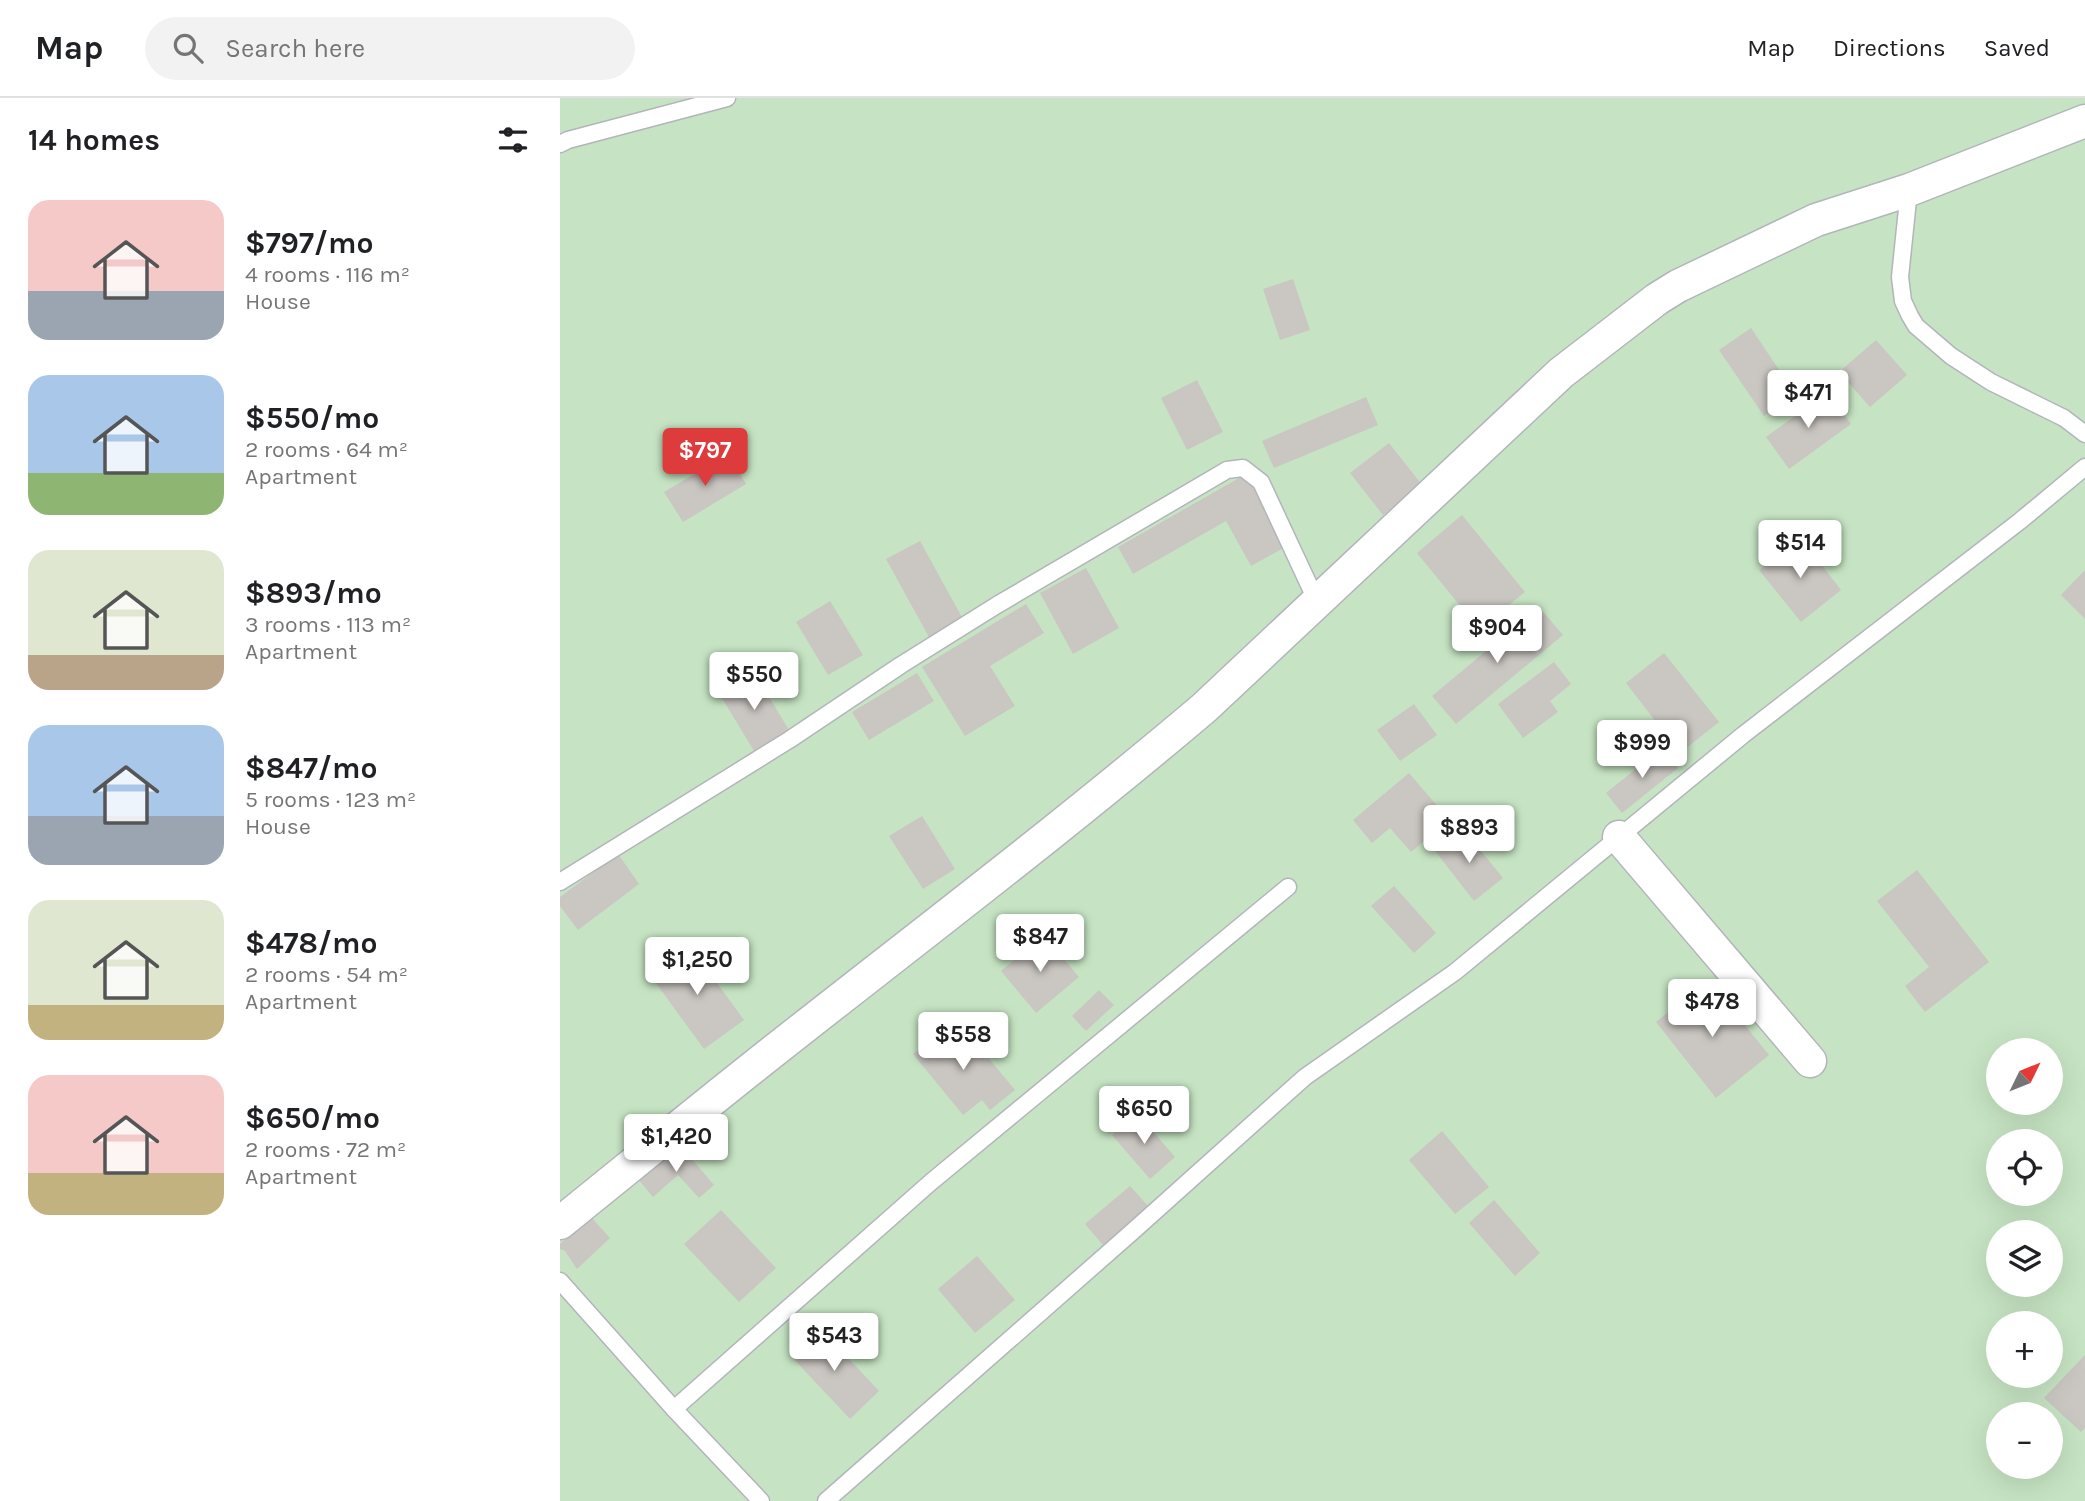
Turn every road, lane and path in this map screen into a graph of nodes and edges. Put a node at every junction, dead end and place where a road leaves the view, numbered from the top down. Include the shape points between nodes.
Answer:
1 (727, 98) edge
2 (2085, 121) edge
3 (560, 144) edge
4 (1909, 190) junction
5 (2085, 434) edge
6 (2085, 467) edge
7 (1317, 602) junction
8 (1619, 837) junction
9 (560, 882) edge
10 (1288, 887) dead end
11 (1810, 1061) dead end
12 (560, 1223) edge
13 (560, 1281) edge
14 (674, 1409) junction
15 (761, 1501) edge
16 (826, 1501) edge

1 - 3 lane
2 - 4 street
4 - 5 lane via 1900,277 1910,316 1951,356
4 - 7 street via 1816,220 1657,299 1561,373
6 - 8 lane
7 - 9 lane via 1261,482 1243,468 1227,470 997,605
7 - 12 street via 1167,740
8 - 11 street
8 - 16 lane via 1455,972 1286,1093
10 - 14 lane via 930,1182
13 - 14 lane
14 - 15 lane

